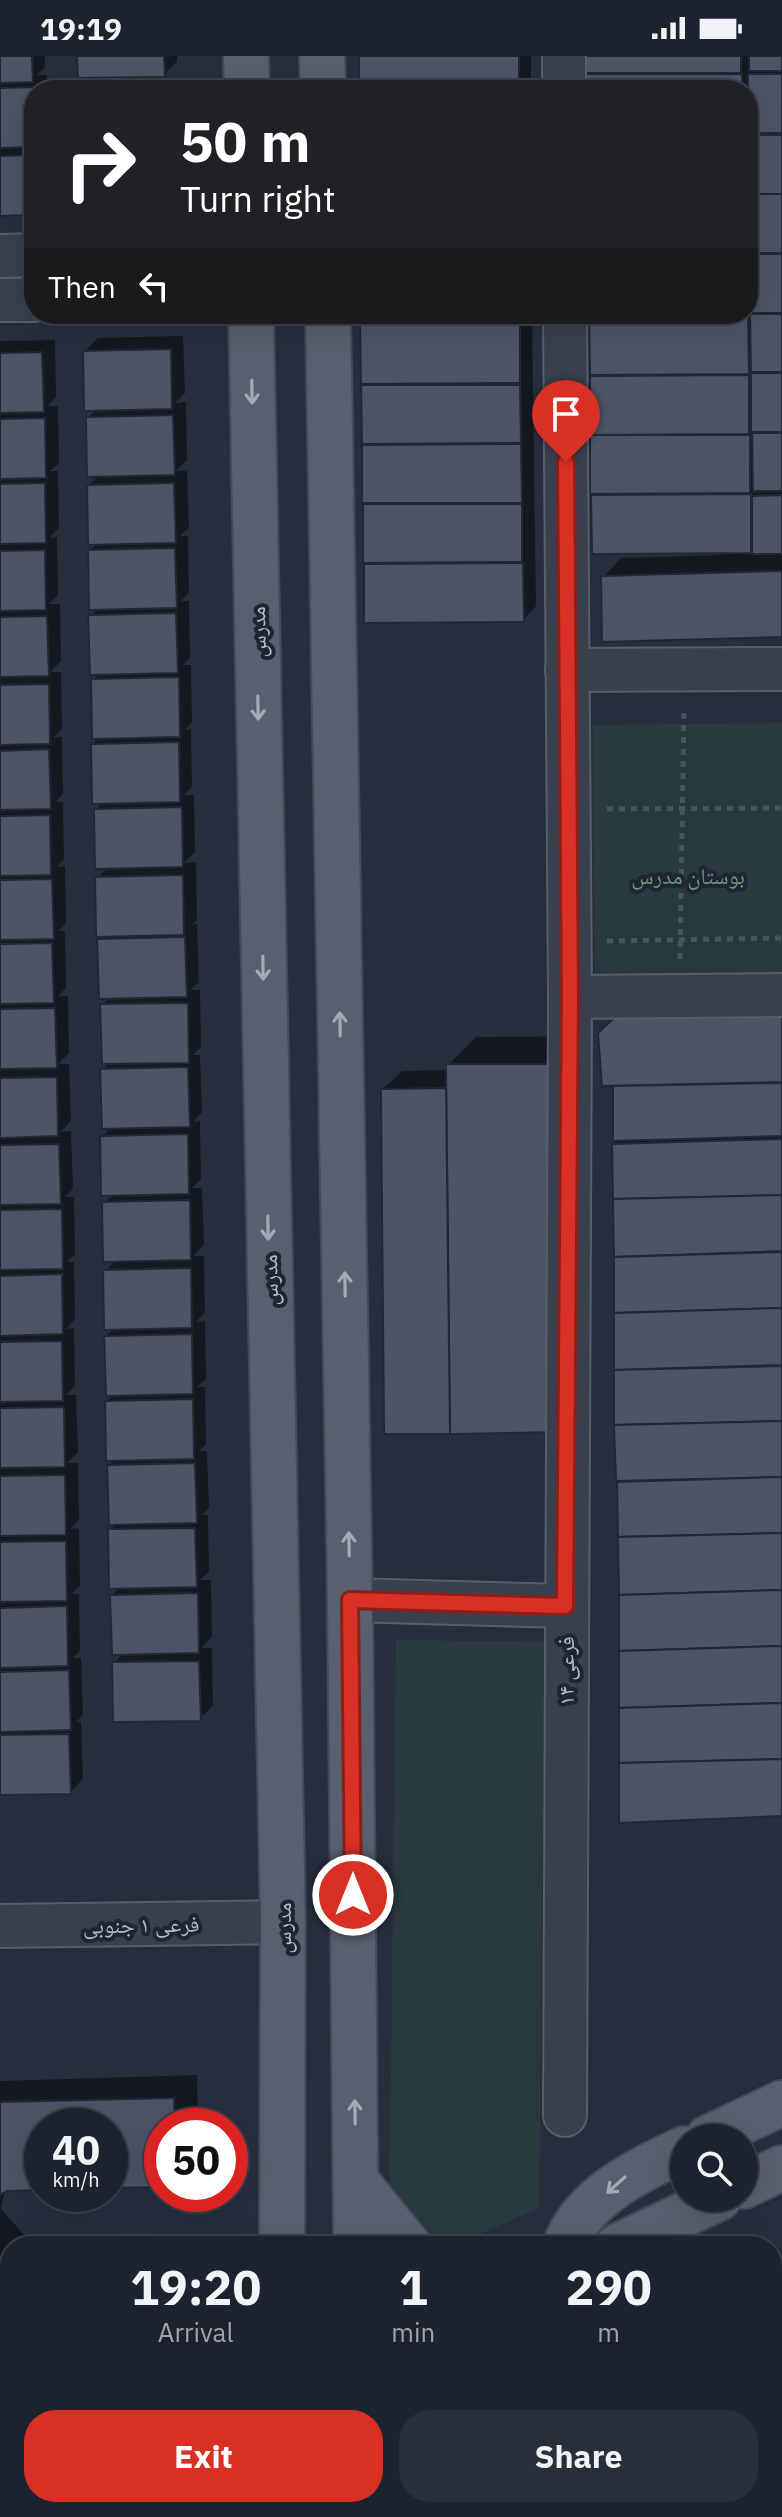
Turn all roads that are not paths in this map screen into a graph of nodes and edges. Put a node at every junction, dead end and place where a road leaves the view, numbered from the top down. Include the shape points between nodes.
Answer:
1 (246, 56) edge
2 (322, 56) edge
3 (564, 56) edge
4 (247, 80) edge
5 (323, 80) edge
6 (564, 80) edge
7 (24, 255) edge
8 (0, 256) edge
9 (0, 300) edge
10 (24, 300) edge
11 (251, 324) edge
12 (328, 324) edge
13 (565, 324) edge
14 (776, 669) edge
15 (567, 670) junction
16 (782, 995) edge
17 (570, 997) junction
18 (350, 1600) junction
19 (565, 1606) junction
20 (283, 1922) junction
21 (0, 1926) edge
22 (782, 2103) edge
23 (565, 2115) dead end
24 (738, 2124) edge
25 (670, 2155) edge
26 (782, 2168) edge
27 (758, 2179) edge
28 (356, 2181) junction
29 (690, 2212) edge
30 (280, 2236) edge
31 (356, 2236) edge
32 (401, 2236) edge
33 (568, 2236) edge
34 (639, 2236) edge

1 - 4 main road
2 - 5 main road
3 - 6 street
7 - 8 street
9 - 10 street
11 -> 20 main road, مدرس
18 -> 12 main road
13 - 15 street, فرعی ۱۴
14 - 15 street
15 - 17 street, فرعی ۱۴
16 - 17 street
17 - 19 street, فرعی ۱۴
18 - 19 street
28 -> 18 main road
19 - 23 street, فرعی ۱۴
20 - 21 street, فرعی ۱ جنوبی
20 - 30 main road, مدرس
22 - 24 main road
25 -> 33 main road via 623,2177 572,2226
26 - 27 main road
28 - 31 main road
28 - 32 main road
29 - 34 main road

